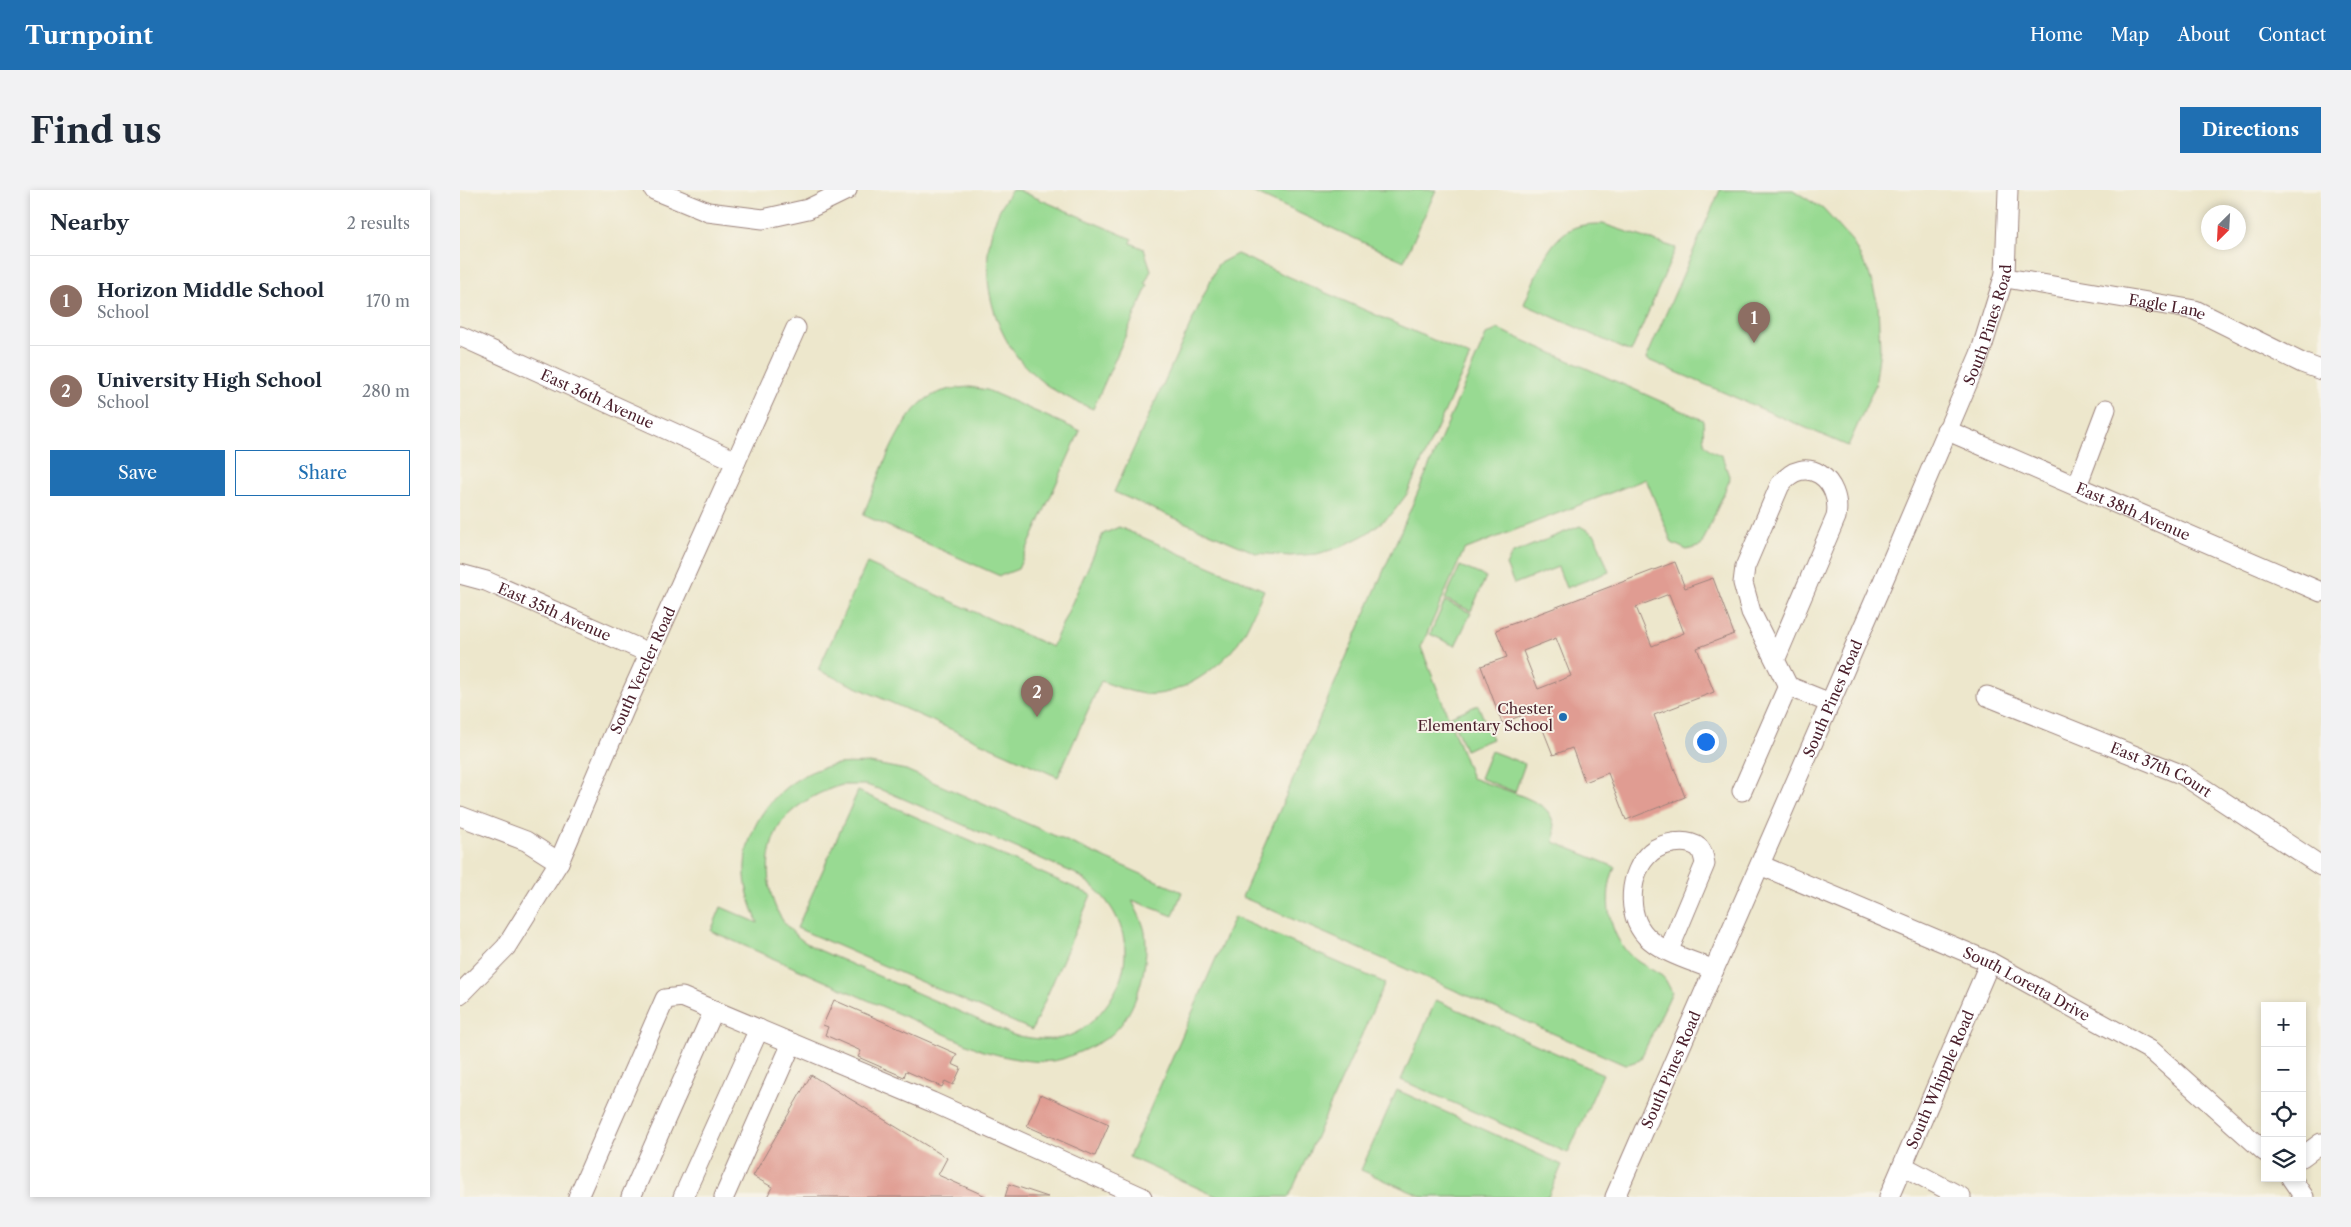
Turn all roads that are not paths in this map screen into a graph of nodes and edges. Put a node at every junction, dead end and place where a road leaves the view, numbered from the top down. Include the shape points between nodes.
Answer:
1 (654, 190) edge
2 (847, 190) edge
3 (2008, 190) edge
4 (2005, 274) junction
5 (796, 328) dead end
6 (460, 336) edge
7 (2321, 370) edge
8 (2106, 409) dead end
9 (1946, 430) junction
10 (736, 461) junction
11 (2077, 486) junction
12 (460, 574) edge
13 (2321, 592) edge
14 (649, 653) junction
15 (1776, 658) junction
16 (1788, 686) junction
17 (1987, 696) dead end
18 (1830, 703) junction
19 (1742, 791) dead end
20 (460, 816) edge
21 (559, 862) junction
22 (1760, 865) junction
23 (2321, 866) edge
24 (1669, 950) junction
25 (1990, 962) junction
26 (1714, 970) junction
27 (460, 994) edge
28 (714, 1010) junction
29 (759, 1029) junction
30 (792, 1043) junction
31 (2321, 1143) edge
32 (2261, 1148) edge
33 (2306, 1154) edge
34 (1903, 1166) junction
35 (2294, 1182) edge
36 (578, 1197) edge
37 (631, 1197) edge
38 (683, 1197) edge
39 (724, 1197) edge
40 (1142, 1197) edge
41 (1615, 1197) edge
42 (1890, 1197) edge
43 (1961, 1197) edge
44 (2304, 1197) edge

1 - 2 street via 708,212 763,219 808,209
3 - 4 street, South Pines Road
4 - 7 street, Eagle Lane via 2006,278 2195,310
4 - 9 street, South Pines Road via 1980,354
5 - 10 street, South Vercler Road
6 - 10 street, East 36th Avenue
8 - 11 street
9 - 11 street, East 38th Avenue
9 - 18 street, South Pines Road
10 - 14 street, South Vercler Road
11 - 13 street, East 38th Avenue
12 - 14 street, East 35th Avenue via 486,581
14 - 21 street, South Vercler Road
15 - 15 street via 1755,620 1744,590 1743,575 1780,484 1805,470 1824,477 1834,488 1838,505
15 - 16 street
16 - 18 street
16 - 19 street
17 - 23 street, East 37th Court via 2183,775
18 - 22 street, South Pines Road
20 - 21 street via 526,840
21 - 27 street, South Vercler Road via 506,947
22 - 25 street, South Loretta Drive
22 - 26 street, South Pines Road
24 - 24 street via 1648,938 1640,928 1633,914 1634,885 1643,862 1651,852 1680,842 1698,847 1706,864
24 - 26 street
25 - 32 street, South Loretta Drive via 2152,1051
25 - 34 street, South Whipple Road
26 - 41 street, South Pines Road
28 - 29 street
28 - 36 street via 682,997 665,999
28 - 37 street
29 - 30 street
29 - 38 street
30 - 39 street
30 - 40 street
31 - 33 street
34 - 42 street, South Whipple Road
34 - 43 street
35 - 44 street

